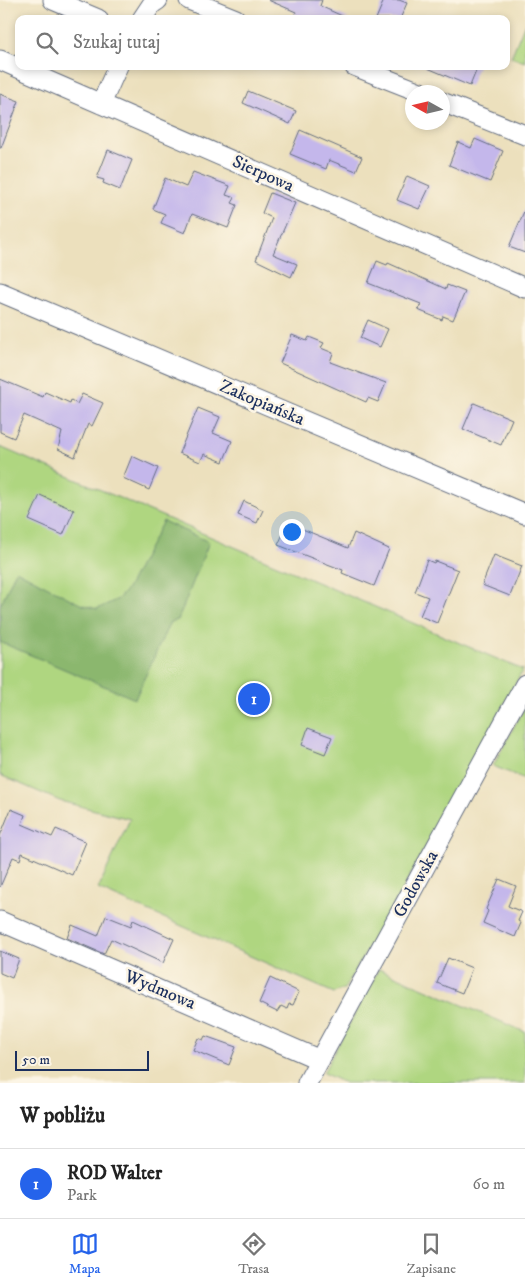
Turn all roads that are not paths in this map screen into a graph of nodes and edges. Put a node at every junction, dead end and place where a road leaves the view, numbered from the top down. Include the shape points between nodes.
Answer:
1 (53, 0) edge
2 (158, 0) edge
3 (189, 0) edge
4 (89, 15) edge
5 (145, 15) edge
6 (226, 15) edge
7 (0, 60) edge
8 (15, 67) edge
9 (23, 70) edge
10 (116, 70) edge
11 (364, 70) edge
12 (405, 86) edge
13 (101, 104) junction
14 (450, 105) edge
15 (525, 134) edge
16 (525, 288) edge
17 (0, 292) edge
18 (525, 514) edge
19 (525, 684) edge
20 (0, 921) edge
21 (320, 1060) junction
22 (307, 1083) edge

1 - 4 street
2 - 5 street
3 - 6 street
7 - 8 street, Sierpowa
9 - 13 street, Sierpowa
10 - 13 street
11 - 12 street
13 - 16 street, Sierpowa
14 - 15 street
17 - 18 street, Zakopiańska
19 - 21 street, Godowska
20 - 21 street, Wydmowa
21 - 22 street, Godowska

